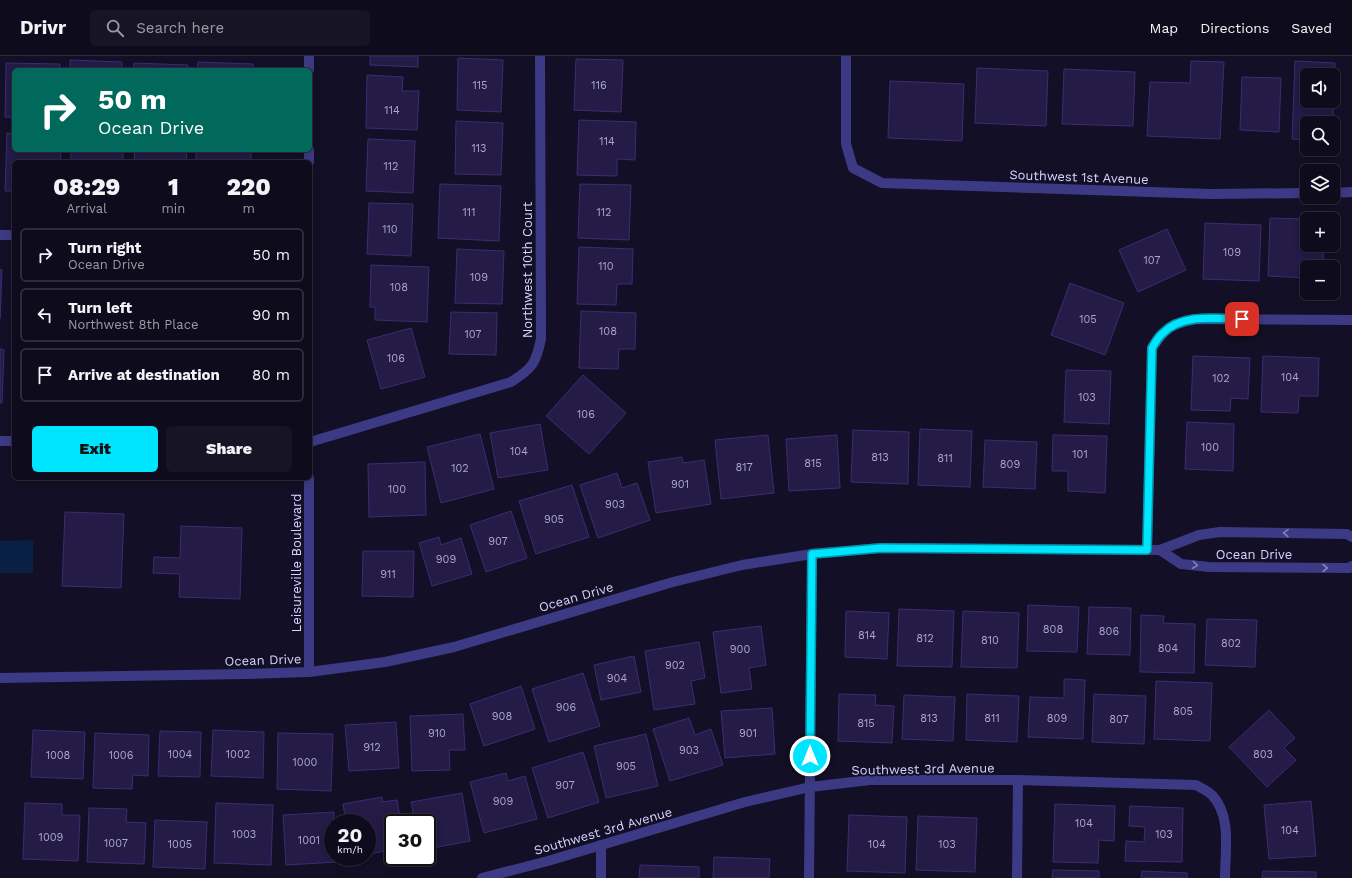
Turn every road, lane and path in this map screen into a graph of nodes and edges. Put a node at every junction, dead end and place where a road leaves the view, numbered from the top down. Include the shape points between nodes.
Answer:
1 (309, 56) edge
2 (540, 56) edge
3 (846, 56) edge
4 (309, 68) edge
5 (1352, 192) edge
6 (1300, 193) edge
7 (1340, 193) edge
8 (0, 235) edge
9 (12, 235) edge
10 (1352, 320) edge
11 (0, 441) edge
12 (12, 441) edge
13 (312, 441) edge
14 (309, 480) edge
15 (1352, 537) edge
16 (1147, 550) junction
17 (1160, 550) junction
18 (812, 554) junction
19 (1352, 566) edge
20 (310, 672) junction
21 (0, 678) edge
22 (1018, 780) junction
23 (810, 787) junction
24 (601, 845) junction
25 (482, 878) edge
26 (601, 878) edge
27 (809, 878) edge
28 (1017, 878) edge
29 (1225, 878) edge

1 - 4 street
2 - 13 street, Northwest 10th Court via 541,339 537,356 527,372 512,382
3 - 6 street, Southwest 1st Avenue via 846,144 854,168 882,183 1210,194
5 - 7 street
8 - 9 street
10 - 16 street via 1196,319 1177,322 1162,333 1152,348
11 - 12 street
14 - 20 street, Leisureville Boulevard
15 -> 17 street, Ocean Drive via 1347,534 1220,532 1199,535
16 - 17 street, Ocean Drive
16 - 18 street, Ocean Drive via 881,548
17 -> 19 street, Ocean Drive via 1181,564 1208,567
18 - 20 street, Ocean Drive via 742,565 673,582 454,647 385,662
18 - 23 street
20 - 21 street, Ocean Drive
22 - 23 street, Southwest 3rd Avenue via 870,780
22 - 28 street
22 - 29 street, Southwest 3rd Avenue via 1196,784 1212,794 1222,810 1226,828
23 - 24 street, Southwest 3rd Avenue via 745,802
23 - 27 street
24 - 25 street, Southwest 3rd Avenue
24 - 26 street

